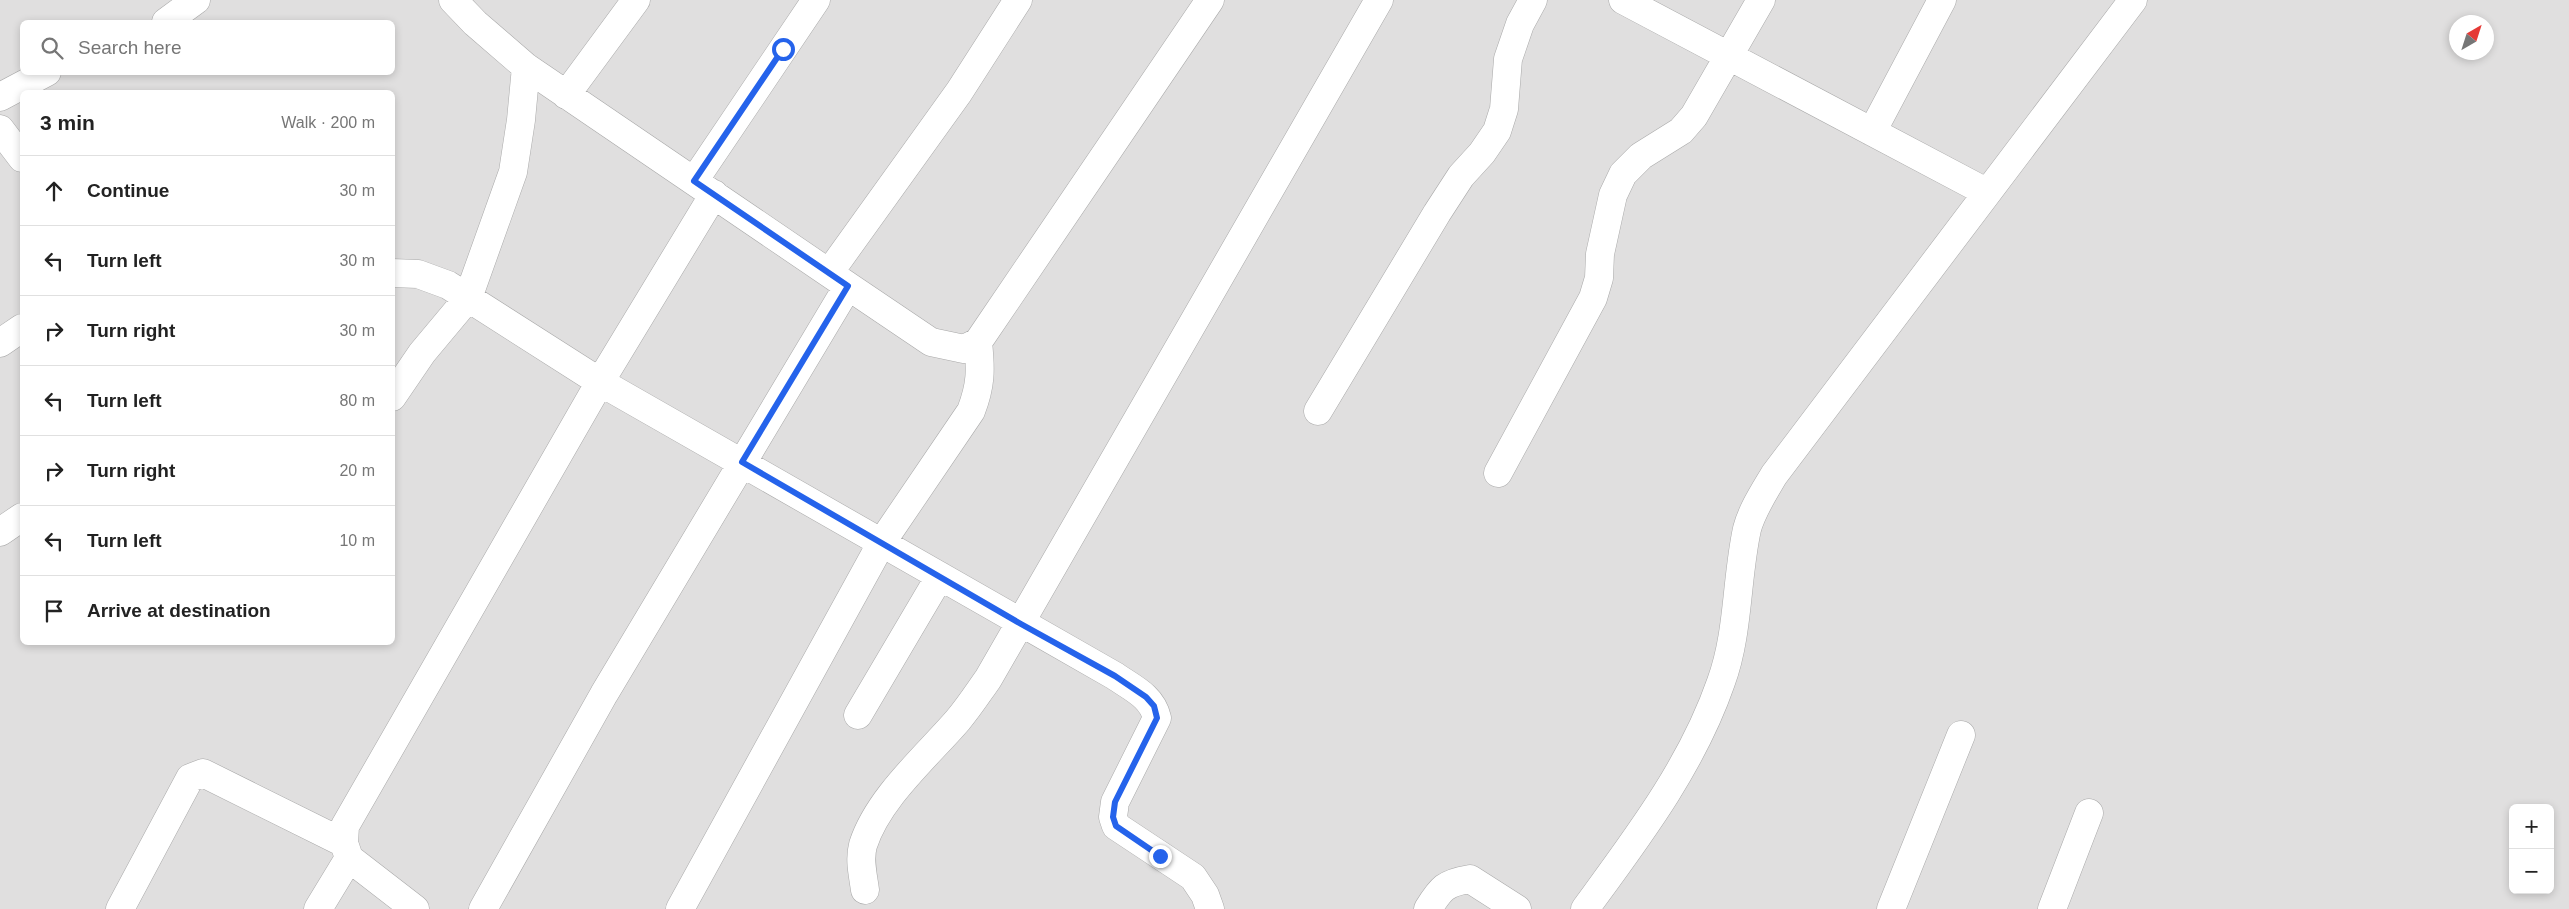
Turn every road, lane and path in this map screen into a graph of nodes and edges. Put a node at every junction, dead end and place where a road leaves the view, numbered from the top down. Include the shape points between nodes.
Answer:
1 (196, 0) edge
2 (453, 0) edge
3 (636, 0) edge
4 (816, 0) edge
5 (1018, 0) edge
6 (1210, 0) edge
7 (1379, 0) edge
8 (1533, 0) edge
9 (1623, 0) edge
10 (1761, 0) edge
11 (1942, 0) edge
12 (2133, 0) edge
13 (169, 20) edge
14 (1729, 56) junction
15 (526, 67) junction
16 (41, 75) edge
17 (566, 95) junction
18 (0, 97) edge
19 (0, 129) edge
20 (1872, 132) junction
21 (20, 155) edge
22 (704, 187) junction
23 (1986, 192) junction
24 (395, 273) edge
25 (839, 280) junction
26 (468, 298) junction
27 (20, 329) edge
28 (978, 342) junction
29 (0, 343) edge
30 (600, 382) junction
31 (395, 393) edge
32 (1318, 411) dead end
33 (742, 462) junction
34 (1498, 473) dead end
35 (20, 518) edge
36 (0, 532) edge
37 (882, 542) junction
38 (940, 576) junction
39 (1021, 624) junction
40 (858, 715) dead end
41 (1961, 735) dead end
42 (2088, 813) dead end
43 (347, 850) junction
44 (865, 890) dead end
45 (120, 909) edge
46 (318, 909) edge
47 (415, 909) edge
48 (483, 909) edge
49 (680, 909) edge
50 (1210, 909) edge
51 (1428, 909) edge
52 (1517, 909) edge
53 (1586, 909) edge
54 (1891, 909) edge
55 (2052, 909) edge

1 - 13 street
2 - 15 street
3 - 17 street
4 - 22 street
5 - 25 street
6 - 28 street
7 - 39 street
8 - 32 street via 1520,24 1508,59 1504,108 1497,131 1437,213
9 - 14 street
10 - 14 street
11 - 20 street
12 - 23 street
14 - 20 street
14 - 34 street via 1681,132 1641,156 1623,174 1613,194 1593,298
15 - 17 street
15 - 26 street via 522,120 512,172
16 - 18 street
17 - 22 street
19 - 21 street
20 - 23 street
22 - 25 street
22 - 30 street
23 - 53 street via 1774,475 1759,501 1748,528 1722,681 1696,745 1641,833
24 - 26 street via 418,274 448,285
25 - 28 street via 931,342 964,350
25 - 33 street
26 - 30 street
26 - 31 street via 422,353
27 - 29 street
28 - 37 street via 982,372 971,411
30 - 33 street
30 - 43 street via 346,826
33 - 37 street
33 - 48 street via 604,694
35 - 36 street
37 - 38 street
37 - 49 street
38 - 39 street
38 - 40 street
39 - 44 street via 988,679 959,718 874,821 862,852
39 - 50 street via 1115,676 1154,706 1157,718 1115,802 1113,817 1116,826 1126,835 1194,877
41 - 54 street
42 - 55 street
43 - 45 street via 203,773 197,774 190,778
43 - 46 street
43 - 47 street
51 - 52 street via 1439,891 1452,882 1470,879

